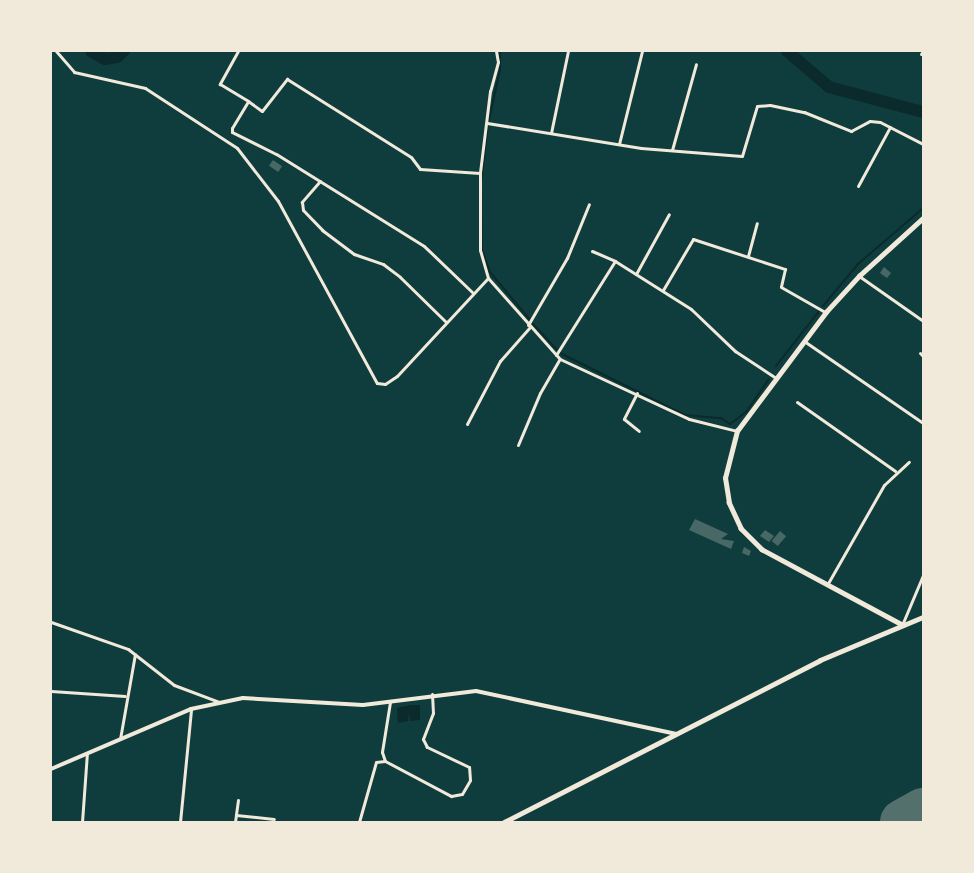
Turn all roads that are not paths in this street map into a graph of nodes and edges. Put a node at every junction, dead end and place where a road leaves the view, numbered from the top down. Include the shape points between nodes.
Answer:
1 (56, 51) edge
2 (238, 51) edge
3 (496, 51) edge
4 (568, 51) edge
5 (642, 51) edge
6 (696, 64) dead end
7 (248, 101) junction
8 (487, 123) junction
9 (890, 127) junction
10 (551, 133) junction
11 (619, 144) junction
12 (923, 144) edge
13 (672, 150) junction
14 (480, 173) junction
15 (320, 181) junction
16 (858, 186) dead end
17 (589, 204) dead end
18 (669, 214) dead end
19 (923, 218) edge
20 (758, 223) dead end
21 (592, 250) dead end
22 (748, 256) junction
23 (615, 261) junction
24 (636, 274) junction
25 (859, 276) junction
26 (488, 278) junction
27 (663, 290) junction
28 (472, 292) junction
29 (826, 312) junction
30 (923, 321) edge
31 (446, 322) junction
32 (529, 326) junction
33 (804, 341) junction
34 (556, 355) junction
35 (560, 359) junction
36 (778, 379) junction
37 (637, 393) junction
38 (797, 402) dead end
39 (923, 423) edge
40 (466, 424) dead end
41 (639, 430) dead end
42 (737, 431) junction
43 (518, 445) dead end
44 (909, 462) dead end
45 (895, 471) junction
46 (923, 575) edge
47 (826, 586) junction
48 (923, 617) edge
49 (51, 622) edge
50 (902, 625) junction
51 (135, 654) junction
52 (51, 691) edge
53 (432, 694) junction
54 (125, 696) junction
55 (390, 700) junction
56 (219, 702) junction
57 (191, 709) junction
58 (677, 734) junction
59 (120, 739) junction
60 (87, 753) junction
61 (385, 761) junction
62 (51, 769) edge
63 (238, 800) dead end
64 (236, 815) junction
65 (274, 819) dead end
66 (82, 822) edge
67 (180, 822) edge
68 (235, 822) edge
69 (359, 822) edge
70 (504, 822) edge

1 - 31 street via 74,72 145,88 237,148 278,201 377,383 385,384 397,376
2 - 7 street via 220,84
3 - 8 street via 498,62
4 - 10 street
5 - 11 street
6 - 13 street
7 - 14 street via 262,111 287,79 411,157 420,169
7 - 15 street via 232,132
8 - 10 street
8 - 14 street
9 - 12 street
9 - 13 street via 870,120 850,131 798,110 757,105 742,156
9 - 16 street
10 - 11 street
11 - 13 street
14 - 26 street via 480,250
15 - 28 street via 424,246
15 - 31 street via 302,202 303,210 354,254 383,264 400,277
17 - 32 street via 567,258
18 - 24 street
19 - 25 main road
20 - 22 street
21 - 23 street
22 - 27 street via 693,238
22 - 29 street via 785,269 781,287
23 - 24 street
23 - 34 street
24 - 27 street
25 - 29 main road
25 - 30 street
26 - 28 street
26 - 32 street
27 - 36 street via 691,309 735,351
28 - 31 street
29 - 33 main road
32 - 34 street
32 - 40 street via 500,362
33 - 36 main road
33 - 39 street
34 - 35 street
35 - 37 street
35 - 43 street via 540,393
36 - 42 main road
37 - 41 street via 624,419
37 - 42 street via 689,419
38 - 45 street
42 - 47 main road via 725,478 729,503 741,529 783,565
44 - 45 street via 904,471
45 - 47 street via 858,525
46 - 50 street
47 - 50 main road
48 - 50 main road
49 - 51 street
50 - 58 main road via 819,660
51 - 54 street
51 - 56 street via 174,685
52 - 54 street
53 - 55 street
53 - 58 street via 476,691
53 - 61 street via 433,713 423,739 427,747 469,767 470,780 462,794 451,796
54 - 59 street
55 - 56 street via 363,705 243,698
55 - 61 street via 382,752
56 - 57 street
57 - 59 street
57 - 67 street
58 - 70 main road
59 - 60 street
60 - 62 street
60 - 66 street
61 - 69 street via 376,762
63 - 64 street
64 - 65 street
64 - 68 street

